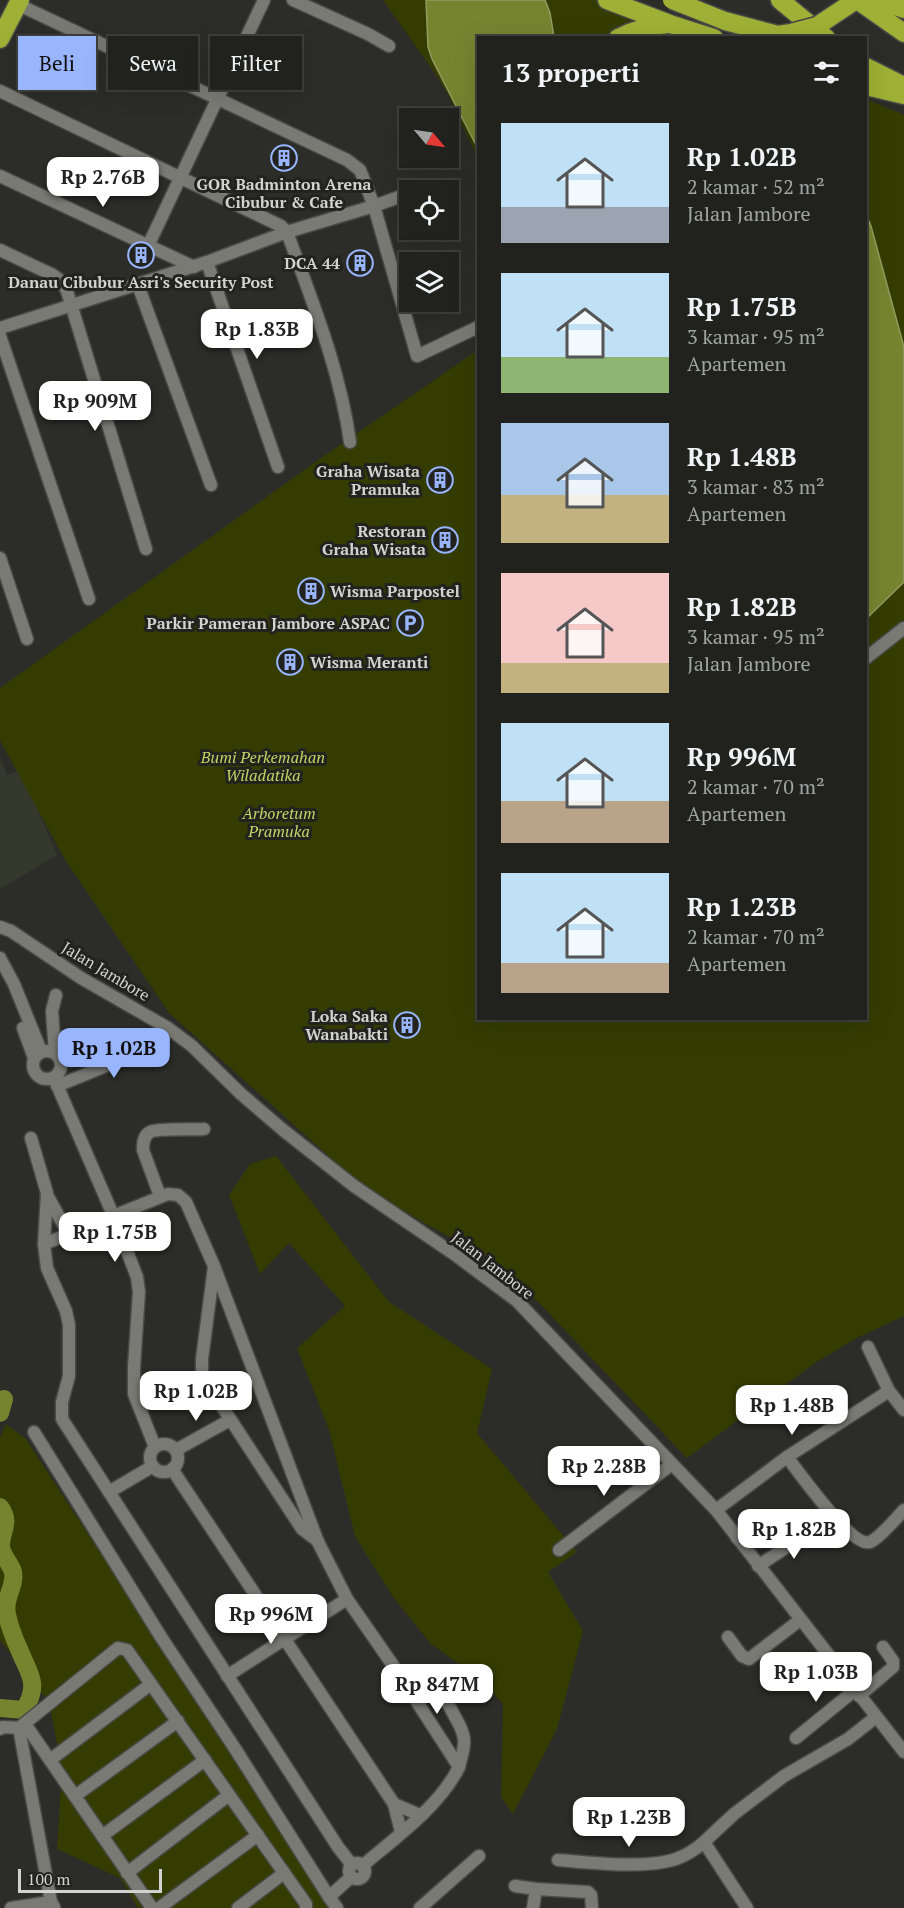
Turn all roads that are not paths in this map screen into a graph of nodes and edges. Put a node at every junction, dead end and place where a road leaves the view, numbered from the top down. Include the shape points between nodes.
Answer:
1 (264, 0) edge
2 (293, 0) edge
3 (607, 0) edge
4 (672, 0) edge
5 (780, 0) edge
6 (857, 0) edge
7 (877, 0) edge
8 (19, 2) edge
9 (904, 9) edge
10 (670, 24) junction
11 (821, 32) edge
12 (904, 33) edge
13 (623, 36) edge
14 (708, 36) edge
15 (0, 39) edge
16 (389, 46) dead end
17 (867, 68) edge
18 (867, 86) edge
19 (904, 86) edge
20 (0, 91) edge
21 (904, 95) edge
22 (218, 99) junction
23 (0, 176) edge
24 (180, 178) junction
25 (399, 197) dead end
26 (374, 206) junction
27 (287, 232) junction
28 (148, 246) junction
29 (0, 250) edge
30 (207, 262) junction
31 (194, 267) junction
32 (138, 285) junction
33 (72, 305) junction
34 (477, 327) edge
35 (0, 328) edge
36 (0, 336) edge
37 (350, 441) dead end
38 (278, 467) dead end
39 (211, 484) dead end
40 (146, 549) dead end
41 (0, 558) edge
42 (89, 599) dead end
43 (904, 628) edge
44 (27, 639) dead end
45 (867, 657) edge
46 (0, 927) edge
47 (0, 958) edge
48 (0, 970) edge
49 (56, 995) dead end
50 (159, 1044) dead end
51 (55, 1053) junction
52 (38, 1054) junction
53 (56, 1082) junction
54 (204, 1129) dead end
55 (31, 1138) dead end
56 (47, 1193) junction
57 (160, 1196) junction
58 (113, 1215) junction
59 (68, 1233) junction
60 (44, 1244) junction
61 (214, 1266) junction
62 (868, 1347) dead end
63 (889, 1391) junction
64 (904, 1410) edge
65 (230, 1420) junction
66 (34, 1432) dead end
67 (155, 1447) junction
68 (176, 1450) junction
69 (787, 1457) junction
70 (672, 1464) junction
71 (153, 1466) junction
72 (172, 1469) junction
73 (109, 1491) junction
74 (716, 1510) junction
75 (904, 1510) edge
76 (752, 1528) dead end
77 (814, 1530) dead end
78 (737, 1538) junction
79 (318, 1542) junction
80 (559, 1550) dead end
81 (758, 1566) junction
82 (347, 1599) junction
83 (800, 1620) junction
84 (728, 1637) dead end
85 (285, 1639) junction
86 (884, 1647) dead end
87 (399, 1674) junction
88 (227, 1676) junction
89 (151, 1684) junction
90 (857, 1693) junction
91 (876, 1718) junction
92 (178, 1721) junction
93 (22, 1726) junction
94 (0, 1730) edge
95 (796, 1738) dead end
96 (904, 1752) edge
97 (50, 1760) junction
98 (205, 1760) junction
99 (459, 1767) junction
100 (230, 1795) junction
101 (75, 1797) junction
102 (394, 1804) junction
103 (420, 1815) junction
104 (401, 1832) junction
105 (258, 1835) junction
106 (102, 1836) junction
107 (704, 1842) junction
108 (480, 1856) dead end
109 (558, 1860) dead end
110 (355, 1869) junction
111 (127, 1873) junction
112 (284, 1873) junction
113 (515, 1886) dead end
114 (536, 1889) junction
115 (329, 1897) junction
116 (53, 1905) edge
117 (10, 1908) edge
118 (152, 1908) edge
119 (159, 1908) edge
120 (238, 1908) edge
121 (306, 1908) edge
122 (337, 1908) edge
123 (420, 1908) edge
124 (533, 1908) edge
125 (592, 1908) edge
126 (747, 1908) edge

1 - 22 street
2 - 16 street
3 - 10 highway
4 - 11 highway, bridge via 725,21 778,35
5 - 11 highway
6 - 11 highway
6 - 12 highway
7 - 9 highway
8 - 15 highway
8 - 22 street
10 - 13 highway via 646,27
10 - 14 highway
17 - 19 highway
18 - 21 highway
20 - 24 street
22 - 24 street
22 - 26 street via 347,160 360,170
23 - 28 street
24 - 27 street
24 - 28 street
25 - 26 street
26 - 27 street
26 - 34 street via 417,356
27 - 30 street
27 - 37 street via 332,356
28 - 31 street
29 - 33 street via 61,281
30 - 31 street
30 - 38 street
31 - 32 street
32 - 33 street
32 - 39 street
33 - 35 street
33 - 40 street
36 - 42 street
41 - 44 street
43 - 45 street
46 - 70 street, Jalan Jambore via 168,1028 283,1130 354,1186 505,1291
47 - 52 street via 14,984
48 - 52 street
49 - 51 street via 52,1011
50 - 53 street
51 - 52 street via 48,1050
51 - 53 street via 62,1066
52 - 53 street via 32,1067 36,1075
53 - 58 street
54 - 57 street via 153,1131 146,1136 143,1150
55 - 56 street
56 - 59 street
56 - 60 street
57 - 58 street
57 - 61 street via 174,1194 186,1202
58 - 59 street
58 - 67 street via 139,1292 134,1394
59 - 60 street
60 - 73 street via 47,1268 69,1325 69,1376 62,1419
61 - 65 street via 202,1373
61 - 79 street
62 - 63 street
63 - 64 street
63 - 69 street
65 - 68 street
65 - 79 street via 303,1530
66 - 115 street
67 - 68 street via 166,1444
67 - 71 street via 151,1453
68 - 72 street via 178,1459
69 - 74 street
69 - 75 street via 840,1523 865,1543
70 - 74 street, Jalan Jambore
70 - 80 street
71 - 72 street via 163,1472
71 - 73 street
72 - 85 street
73 - 88 street
74 - 78 street, Jalan Jambore
76 - 78 street
77 - 81 street
78 - 81 street, Jalan Jambore
79 - 82 street
81 - 83 street, Jalan Jambore
82 - 85 street
82 - 87 street
83 - 84 street via 749,1659
83 - 90 street, Jalan Jambore
85 - 88 street
85 - 102 street
86 - 90 street via 893,1667
87 - 99 street
87 - 99 street via 421,1676 444,1696 462,1729
88 - 110 street
89 - 92 street
89 - 93 street via 127,1650 118,1648
89 - 97 street
90 - 91 street, Jalan Jambore
90 - 95 street
91 - 96 street, Jalan Jambore
91 - 107 street via 784,1776
92 - 98 street
92 - 101 street
93 - 94 street
93 - 97 street
93 - 116 street
97 - 101 street
98 - 100 street
98 - 106 street
99 - 103 street via 447,1788
100 - 105 street
100 - 111 street
101 - 106 street
102 - 103 street
102 - 104 street
103 - 104 street
104 - 110 street
105 - 112 street
105 - 119 street
106 - 111 street
107 - 109 street via 668,1861
107 - 126 street
108 - 123 street
110 - 115 street
111 - 118 street
112 - 120 street
112 - 121 street
113 - 114 street
114 - 124 street
114 - 125 street via 588,1892
115 - 122 street
116 - 117 street

